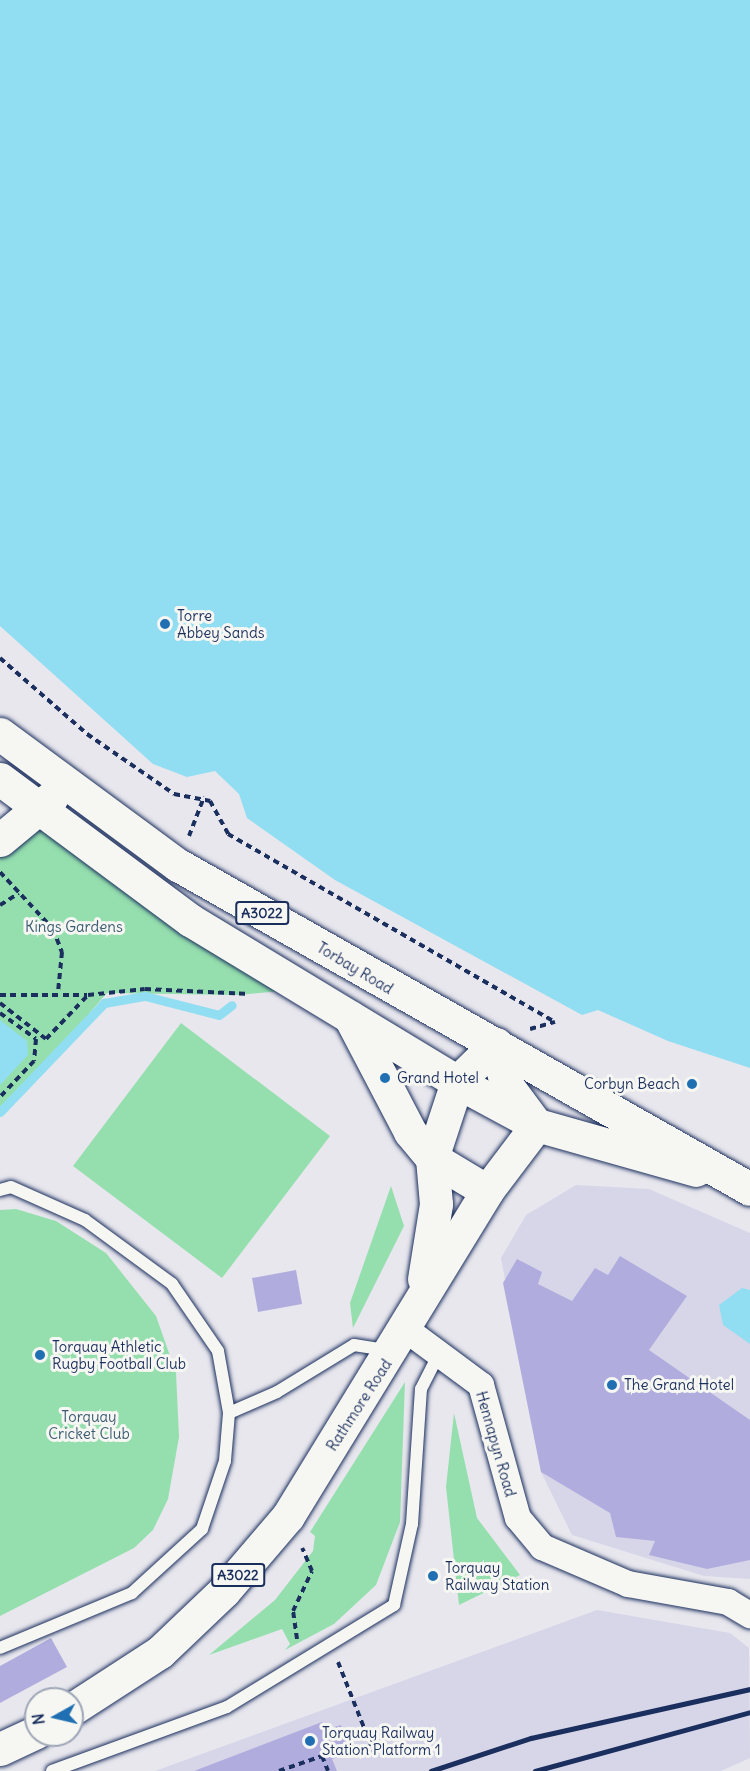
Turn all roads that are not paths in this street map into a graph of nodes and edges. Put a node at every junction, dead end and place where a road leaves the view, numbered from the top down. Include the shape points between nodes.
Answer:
1 (0, 734) edge
2 (0, 779) edge
3 (65, 786) junction
4 (36, 811) junction
5 (0, 840) edge
6 (349, 1015) junction
7 (496, 1044) junction
8 (457, 1082) junction
9 (537, 1125) junction
10 (432, 1158) junction
11 (737, 1184) edge
12 (0, 1190) edge
13 (487, 1191) junction
14 (422, 1293) junction
15 (399, 1339) junction
16 (438, 1356) junction
17 (229, 1413) junction
18 (750, 1615) edge
19 (0, 1648) edge
20 (84, 1701) edge
21 (24, 1738) edge
22 (0, 1749) edge
23 (52, 1771) edge

1 - 3 main road, Torbay Road
2 - 4 main road, Torbay Road
3 - 4 main road
3 - 7 main road, Torbay Road / A3022 via 178,865
4 - 5 main road
4 - 6 main road, Torbay Road / A3022 via 190,920
6 - 8 main road, Torbay Road / A3022
6 - 10 main road via 410,1132
7 - 8 main road, A3022
7 - 9 main road via 506,1084
7 - 11 main road, Torbay Road / A3022 via 624,1114
8 - 9 main road, Torbay Road / A3022
8 - 10 main road, A3022
9 - 11 main road, Torbay Road / A3022
9 - 13 main road, Rathmore Road / A3022
10 - 13 main road
10 - 14 main road, A3022 via 436,1204
12 - 17 lane via 11,1186 86,1220 172,1284 218,1351
13 - 14 main road, Rathmore Road / A3022
14 - 15 main road, Rathmore Road / A3022
15 - 16 street, Hennapyn Road
15 - 17 lane via 354,1345 278,1392
15 - 20 main road, Rathmore Road / A3022 via 288,1516 254,1558 160,1652
16 - 18 street, Hennapyn Road via 481,1385 518,1518 542,1547 628,1584 728,1602
16 - 23 lane via 421,1389 412,1524 394,1605 227,1707
17 - 19 lane via 225,1461 202,1529 132,1593
21 - 22 main road

